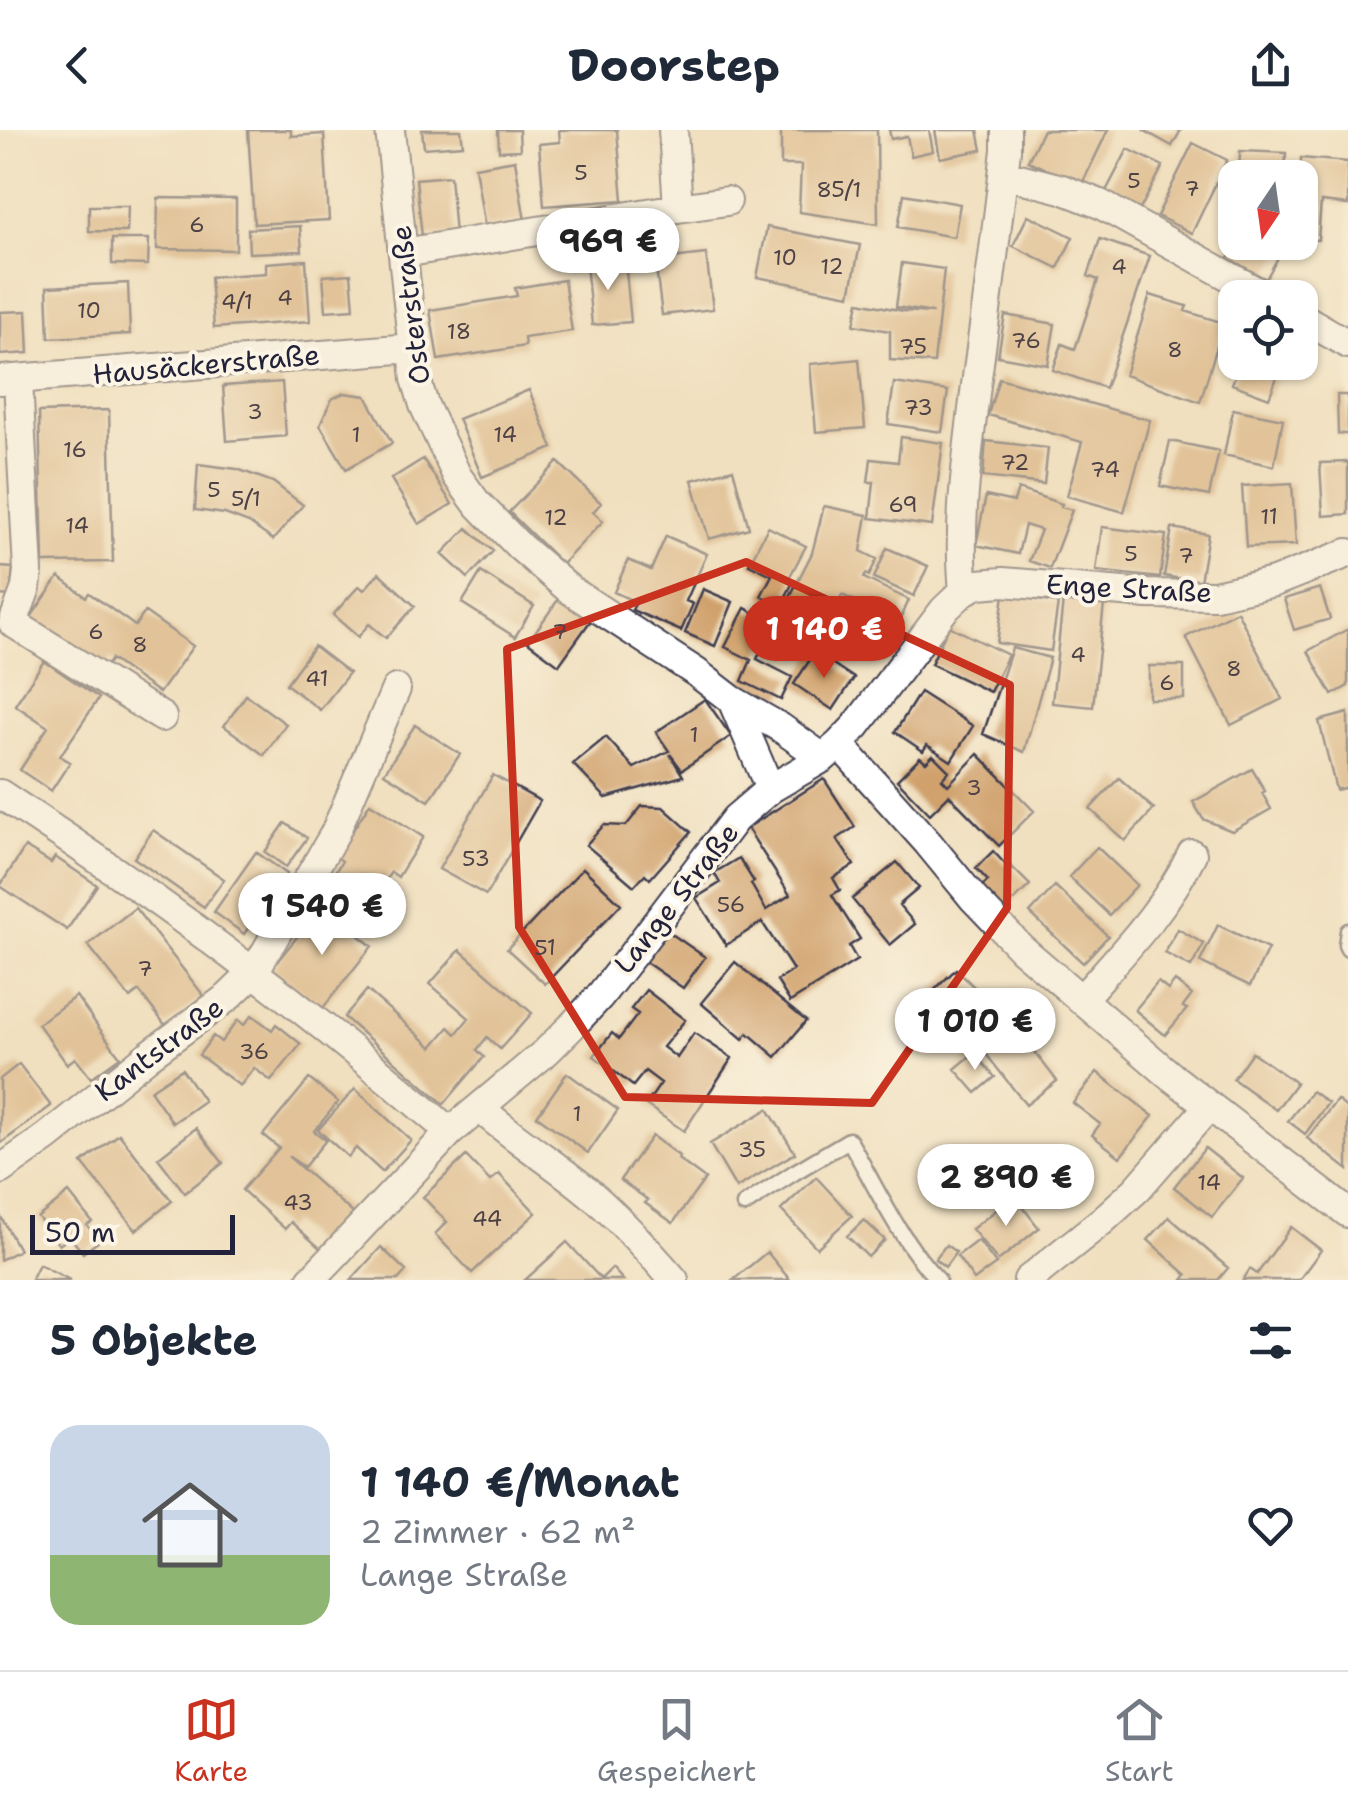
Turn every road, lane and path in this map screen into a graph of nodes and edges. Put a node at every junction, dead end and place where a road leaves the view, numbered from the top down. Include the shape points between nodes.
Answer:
1 (390, 130) edge
2 (673, 130) edge
3 (1006, 130) edge
4 (1004, 174) junction
5 (727, 201) dead end
6 (678, 208) junction
7 (403, 253) junction
8 (1236, 280) edge
9 (1318, 326) edge
10 (1348, 344) edge
11 (412, 348) junction
12 (9, 380) edge
13 (1348, 554) edge
14 (964, 590) junction
15 (6, 635) edge
16 (396, 689) dead end
17 (732, 700) junction
18 (162, 718) dead end
19 (831, 751) junction
20 (770, 789) junction
21 (0, 794) edge
22 (1192, 854) dead end
23 (1348, 931) edge
24 (1348, 949) edge
25 (254, 972) junction
26 (1081, 1000) junction
27 (1209, 1106) junction
28 (480, 1108) junction
29 (450, 1132) junction
30 (0, 1170) edge
31 (744, 1206) dead end
32 (1348, 1213) edge
33 (312, 1280) edge
34 (674, 1280) edge
35 (938, 1280) edge
36 (1028, 1280) edge

1 - 7 street, Osterstraße
2 - 6 street
3 - 4 street
4 - 8 street via 1100,204
4 - 14 street via 972,420 961,546
5 - 6 street
6 - 7 street
7 - 11 street, Osterstraße
9 - 10 street
11 - 12 street, Hausäckerstraße
11 - 17 street, Osterstraße via 437,436 457,476 499,527 570,590
12 - 15 street via 28,571
13 - 14 street, Enge Straße via 1274,582 1214,595 1003,582
14 - 19 street, Lange Straße
15 - 18 street
16 - 25 street, Kantstraße via 334,833
17 - 19 street, Osterstraße
17 - 20 street, Osterstraße
19 - 20 street, Lange Straße
19 - 26 street, Osterstraße via 928,843 998,926
20 - 28 street, Lange Straße via 718,840 599,997
21 - 25 street
22 - 26 street via 1151,919
23 - 24 lane
25 - 29 street
25 - 30 street, Kantstraße
26 - 27 street, Osterstraße
27 - 32 street, Osterstraße
27 - 36 street via 1137,1189
28 - 29 street, Lange Straße
28 - 34 street via 590,1194
29 - 33 street, Lange Straße
31 - 35 lane via 850,1140 908,1242

